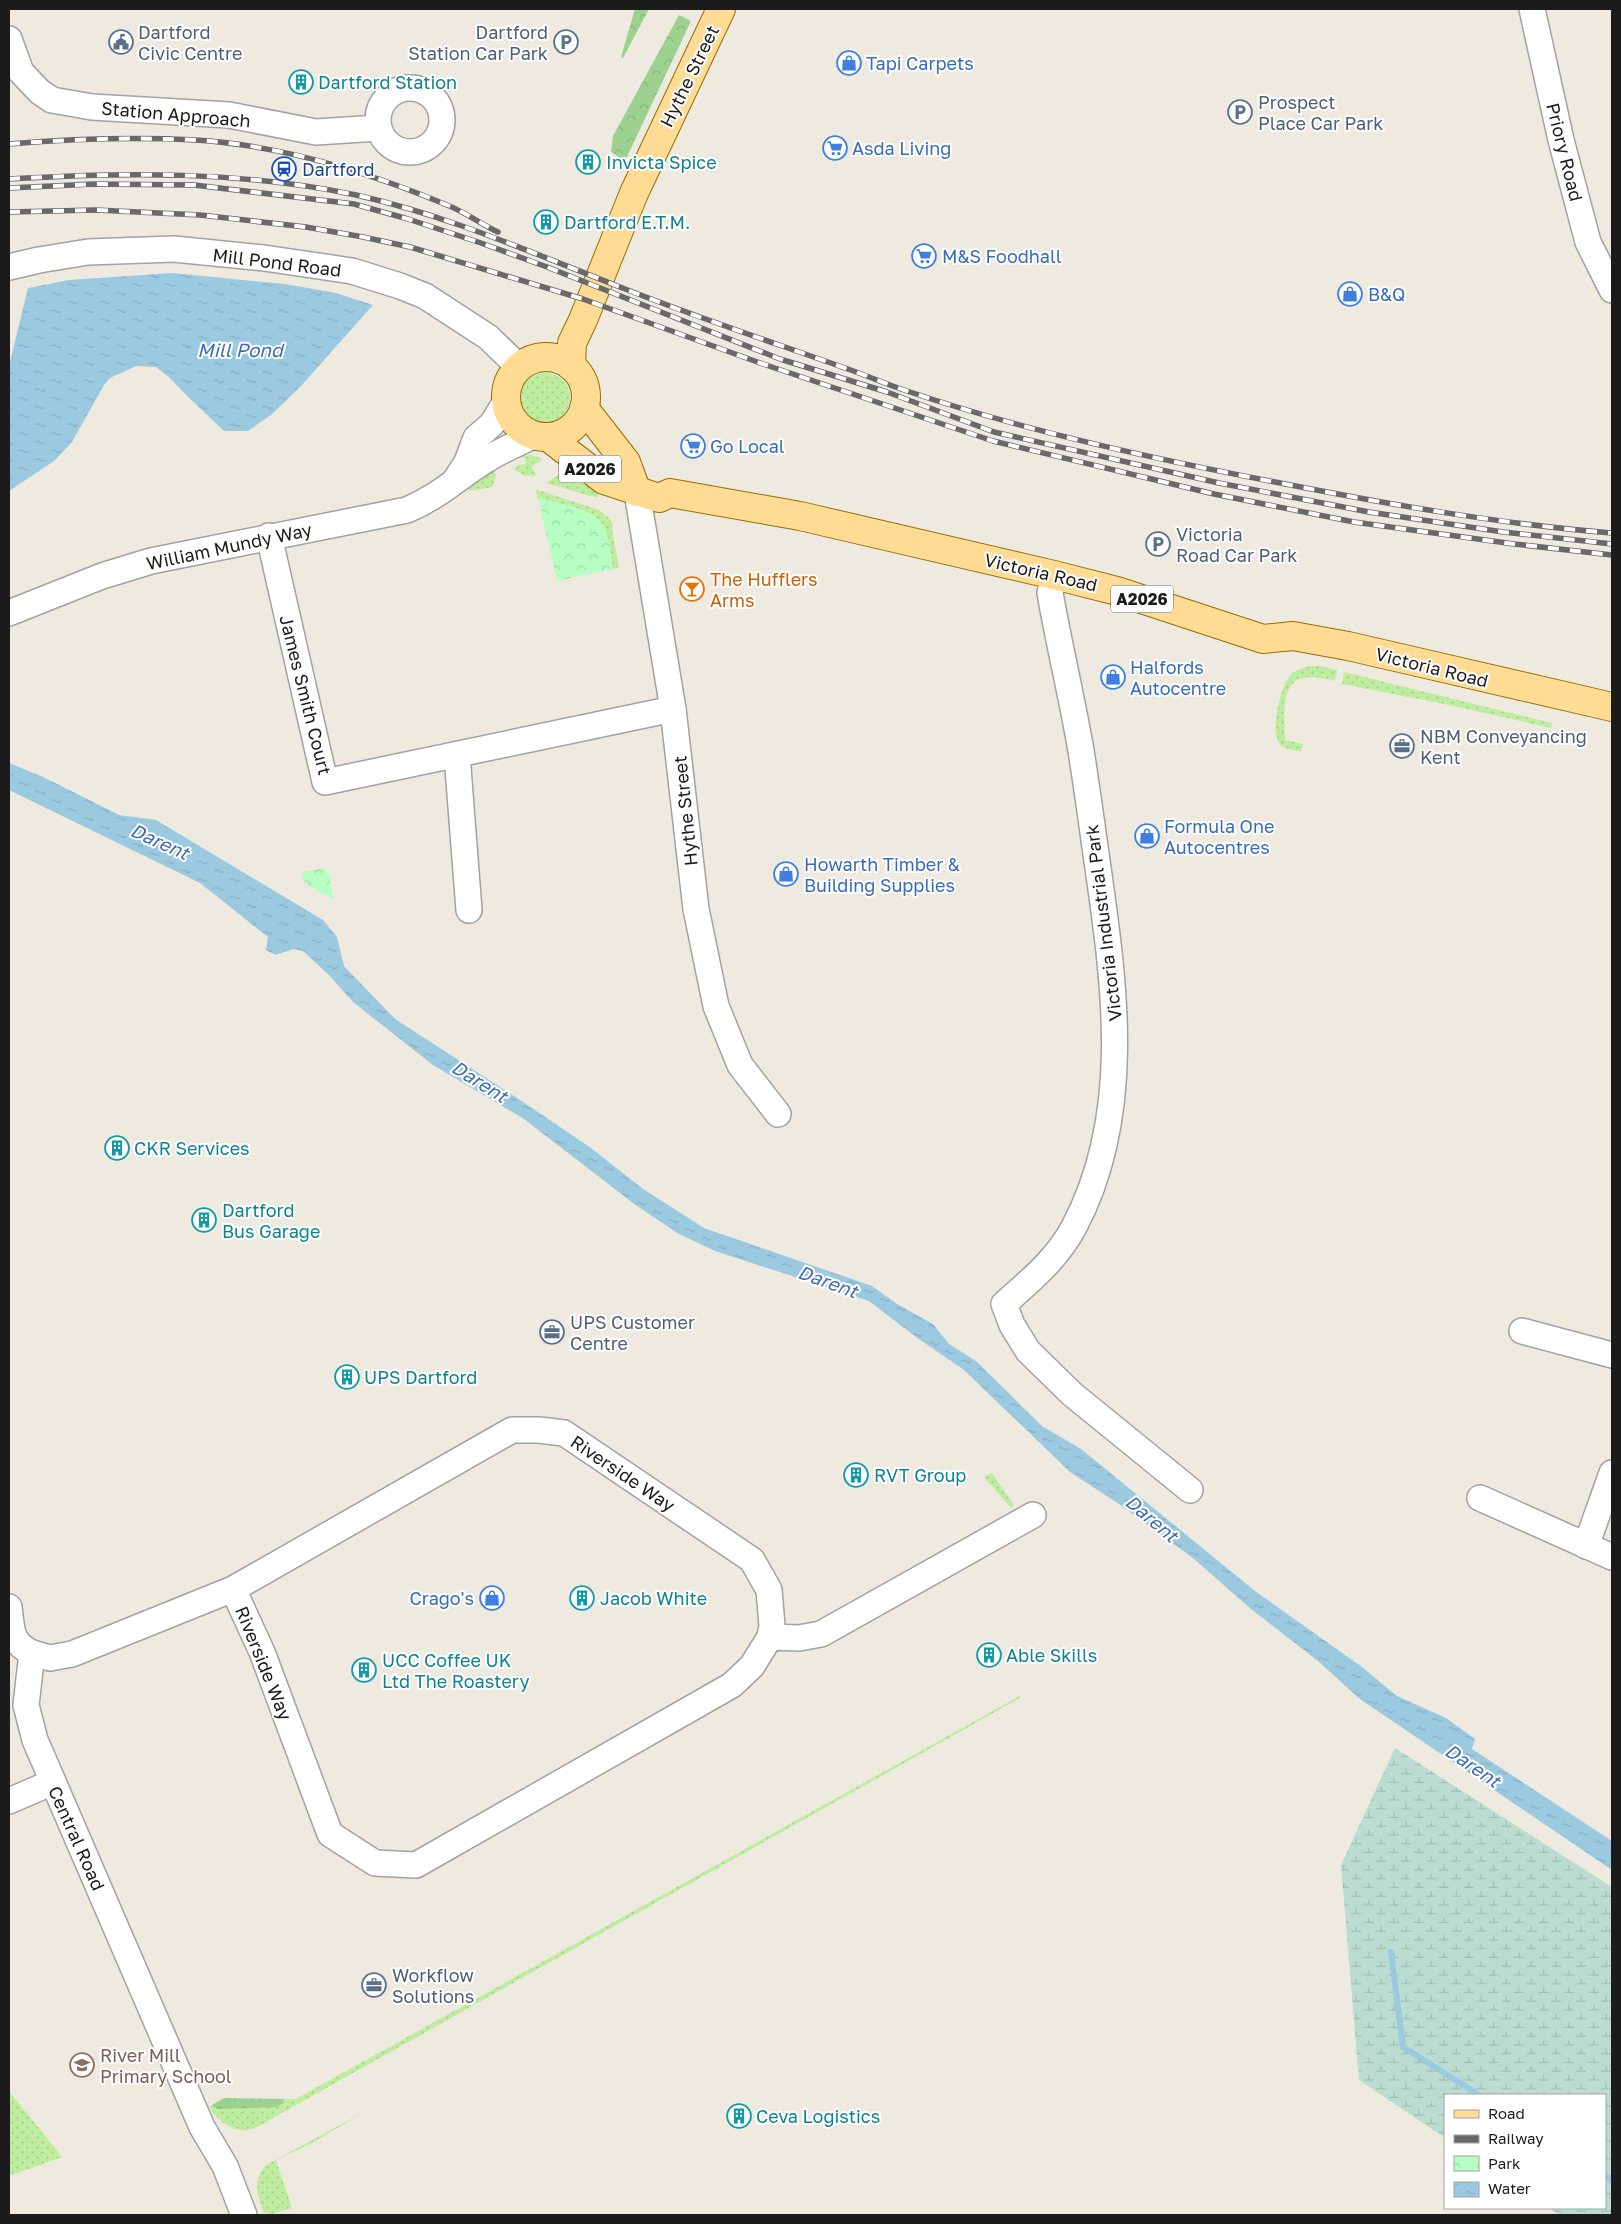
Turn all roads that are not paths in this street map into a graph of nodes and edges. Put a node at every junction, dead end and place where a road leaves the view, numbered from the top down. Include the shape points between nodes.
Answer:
1 (721, 9) edge
2 (1532, 9) edge
3 (9, 39) edge
4 (378, 128) dead end
5 (9, 267) edge
6 (1612, 290) edge
7 (571, 366) junction
8 (519, 367) junction
9 (506, 401) junction
10 (584, 408) junction
11 (541, 436) junction
12 (626, 462) junction
13 (450, 487) junction
14 (637, 492) junction
15 (670, 493) junction
16 (269, 536) junction
17 (1054, 575) junction
18 (9, 613) edge
19 (1612, 707) edge
20 (674, 710) junction
21 (457, 755) junction
22 (469, 910) dead end
23 (778, 1114) dead end
24 (1522, 1331) dead end
25 (1612, 1355) edge
26 (1612, 1473) edge
27 (1190, 1490) dead end
28 (1480, 1498) dead end
29 (1033, 1515) dead end
30 (1586, 1546) junction
31 (1612, 1557) edge
32 (233, 1589) junction
33 (9, 1607) edge
34 (770, 1637) junction
35 (32, 1653) junction
36 (53, 1782) junction
37 (9, 1801) edge
38 (244, 2215) edge

1 - 7 main road, Hythe Street via 634,193 572,343
2 - 6 street, Priory Road via 1588,242
3 - 4 street, Station Approach via 21,72 52,100 92,107 229,115 316,132
5 - 8 street, Mill Pond Road via 88,252 174,249 352,271 424,296 488,337
7 - 8 main road via 551,357 537,358
7 - 10 main road via 584,384
8 - 9 main road via 510,380
9 - 11 main road, Victoria Road via 518,426
9 - 13 street, William Mundy Way via 492,424 476,438 467,462
10 - 11 main road via 566,431
10 - 12 main road, Victoria Road / A2026
11 - 13 street, William Mundy Way via 487,459
11 - 14 main road, Victoria Road / A2026 via 604,480
12 - 14 main road, Victoria Road / A2026
12 - 15 main road, Victoria Road / A2026 via 662,484
13 - 16 street, William Mundy Way via 407,510
14 - 15 main road, Victoria Road / A2026 via 659,498
14 - 20 street, Hythe Street
15 - 17 main road, Victoria Road / A2026 via 800,516
16 - 18 street, William Mundy Way via 143,564
16 - 21 street, James Smith Court via 325,782
17 - 19 main road, Victoria Road / A2026 via 1116,591 1263,639 1293,636 1348,646
17 - 27 street, Victoria Industrial Park via 1050,593 1080,747 1108,939 1116,1026 1113,1084 1108,1134 1074,1227 1047,1266 1004,1304 1028,1351 1072,1394
20 - 21 street, James Smith Court
20 - 23 street, Hythe Street via 696,908 716,1006 740,1065
21 - 22 street
24 - 25 street
26 - 30 street
28 - 30 street
29 - 34 street via 821,1634 799,1638
30 - 31 street
32 - 34 street, Riverside Way via 512,1430 539,1430 564,1433 752,1560 769,1590
32 - 34 street, Riverside Way via 262,1652 330,1834 376,1863 416,1865 681,1715 732,1685 752,1666
32 - 35 street via 72,1654 50,1658
33 - 35 street via 12,1633 18,1646
35 - 36 street, Central Road via 26,1705 35,1740
36 - 37 street
36 - 38 street, Central Road via 202,2127 225,2166

